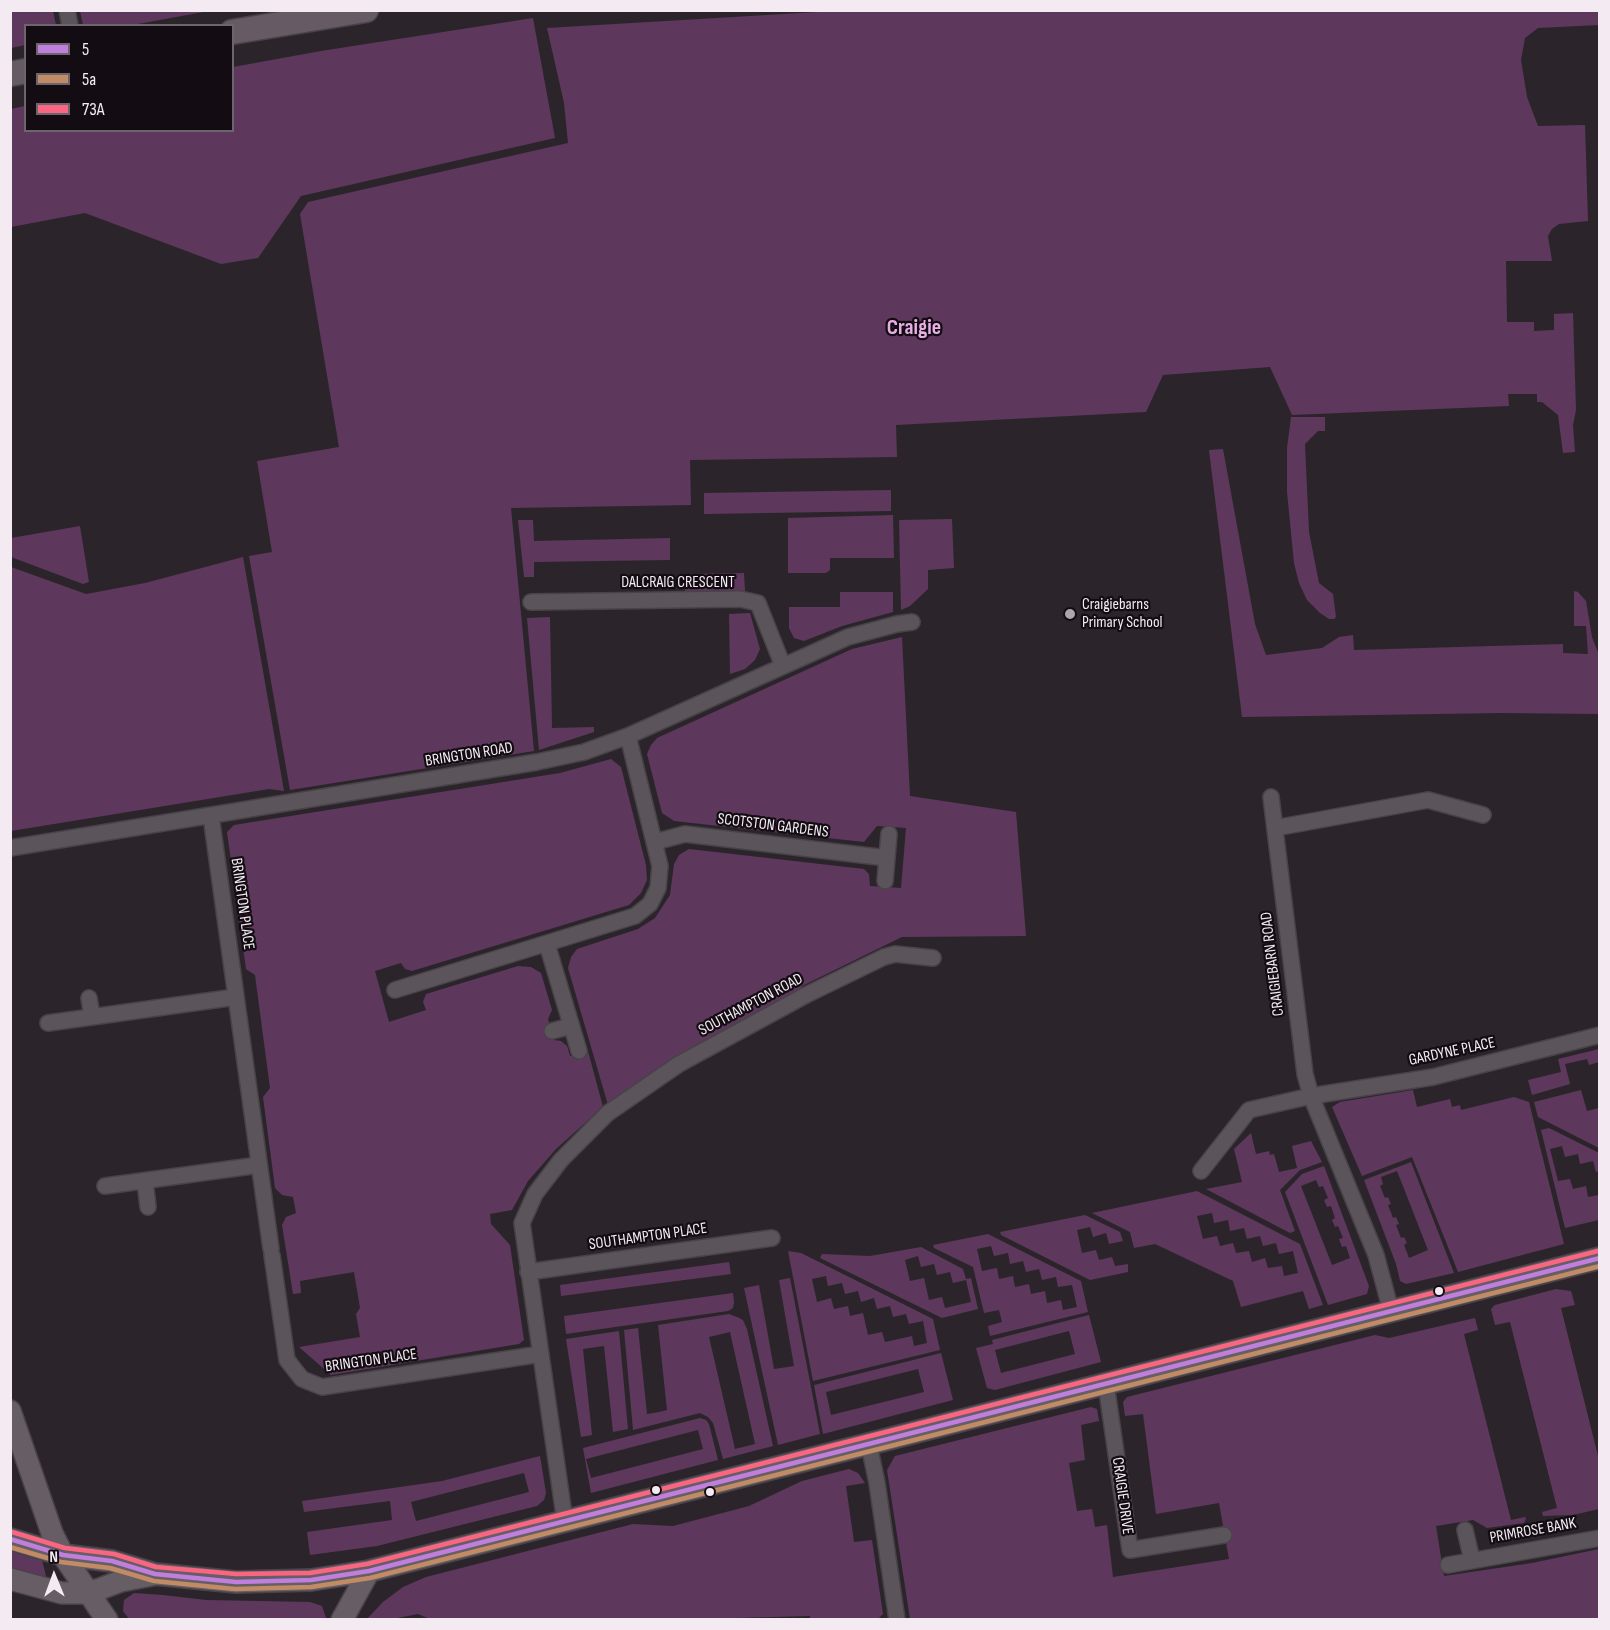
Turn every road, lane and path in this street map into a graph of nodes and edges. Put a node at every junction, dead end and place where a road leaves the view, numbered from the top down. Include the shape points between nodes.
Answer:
1 (366, 10) edge
2 (234, 32) edge
3 (531, 602) dead end
4 (912, 622) dead end
5 (783, 666) junction
6 (628, 736) junction
7 (1271, 797) dead end
8 (1483, 815) dead end
9 (211, 816) junction
10 (1275, 828) junction
11 (889, 834) dead end
12 (655, 842) junction
13 (10, 848) edge
14 (887, 858) junction
15 (885, 881) dead end
16 (547, 944) junction
17 (933, 957) dead end
18 (395, 990) dead end
19 (236, 997) junction
20 (89, 998) dead end
21 (92, 1017) junction
22 (48, 1023) dead end
23 (571, 1026) junction
24 (552, 1031) dead end
25 (1599, 1035) edge
26 (579, 1050) dead end
27 (1311, 1096) junction
28 (259, 1165) junction
29 (1201, 1171) dead end
30 (145, 1180) junction
31 (105, 1186) dead end
32 (148, 1207) dead end
33 (772, 1238) dead end
34 (1599, 1258) edge
35 (528, 1272) junction
36 (1391, 1311) junction
37 (540, 1354) junction
38 (1106, 1384) junction
39 (10, 1411) edge
40 (869, 1444) junction
41 (565, 1522) junction
42 (1465, 1530) dead end
43 (1224, 1535) dead end
44 (1599, 1538) edge
45 (10, 1539) edge
46 (63, 1555) junction
47 (1472, 1560) junction
48 (1448, 1565) dead end
49 (369, 1571) junction
50 (155, 1574) junction
51 (10, 1579) edge
52 (88, 1593) junction
53 (107, 1620) edge
54 (342, 1620) edge
55 (897, 1620) edge

1 - 2 main road
3 - 5 street, DALCRAIG CRESCENT via 740,599 758,603
4 - 5 street, BRINGTON ROAD via 848,637
5 - 6 street, BRINGTON ROAD
6 - 9 street, BRINGTON ROAD via 584,752 537,762
6 - 12 street
7 - 10 street, CRAIGIEBARN ROAD
8 - 10 street via 1428,800
9 - 13 street, BRINGTON ROAD
9 - 19 street, BRINGTON PLACE
10 - 27 street, CRAIGIEBARN ROAD via 1305,1074
11 - 14 street
12 - 14 street, SCOTSTON GARDENS via 684,834
12 - 16 street via 660,866 658,888 650,904 635,916
14 - 15 street
16 - 18 street
16 - 23 street
17 - 35 street, SOUTHAMPTON ROAD via 884,957 679,1064 608,1113 561,1160 535,1194 522,1223
19 - 21 street
19 - 28 street, BRINGTON PLACE
20 - 21 street
21 - 22 street
23 - 24 street
23 - 26 street
25 - 27 street, GARDYNE PLACE via 1432,1077
27 - 29 street via 1250,1110
27 - 36 street, CRAIGIEBARN ROAD via 1376,1255
28 - 30 street
28 - 37 street, BRINGTON PLACE via 287,1360 302,1379 322,1387
30 - 31 street
30 - 32 street
33 - 35 street, SOUTHAMPTON PLACE
34 - 36 street
35 - 37 street, SOUTHAMPTON ROAD
36 - 38 street
37 - 41 street, SOUTHAMPTON ROAD
38 - 40 street
38 - 43 street, CRAIGIE DRIVE via 1130,1550
39 - 46 street via 44,1514
40 - 41 street
40 - 55 street
41 - 49 street
42 - 47 street, PRIMROSE BANK
44 - 47 street, PRIMROSE BANK
45 - 46 street
46 - 50 street via 112,1561
46 - 52 street
47 - 48 street, PRIMROSE BANK
49 - 50 street via 311,1580 236,1582
49 - 54 street
50 - 52 street
51 - 52 street via 62,1593
52 - 53 street

